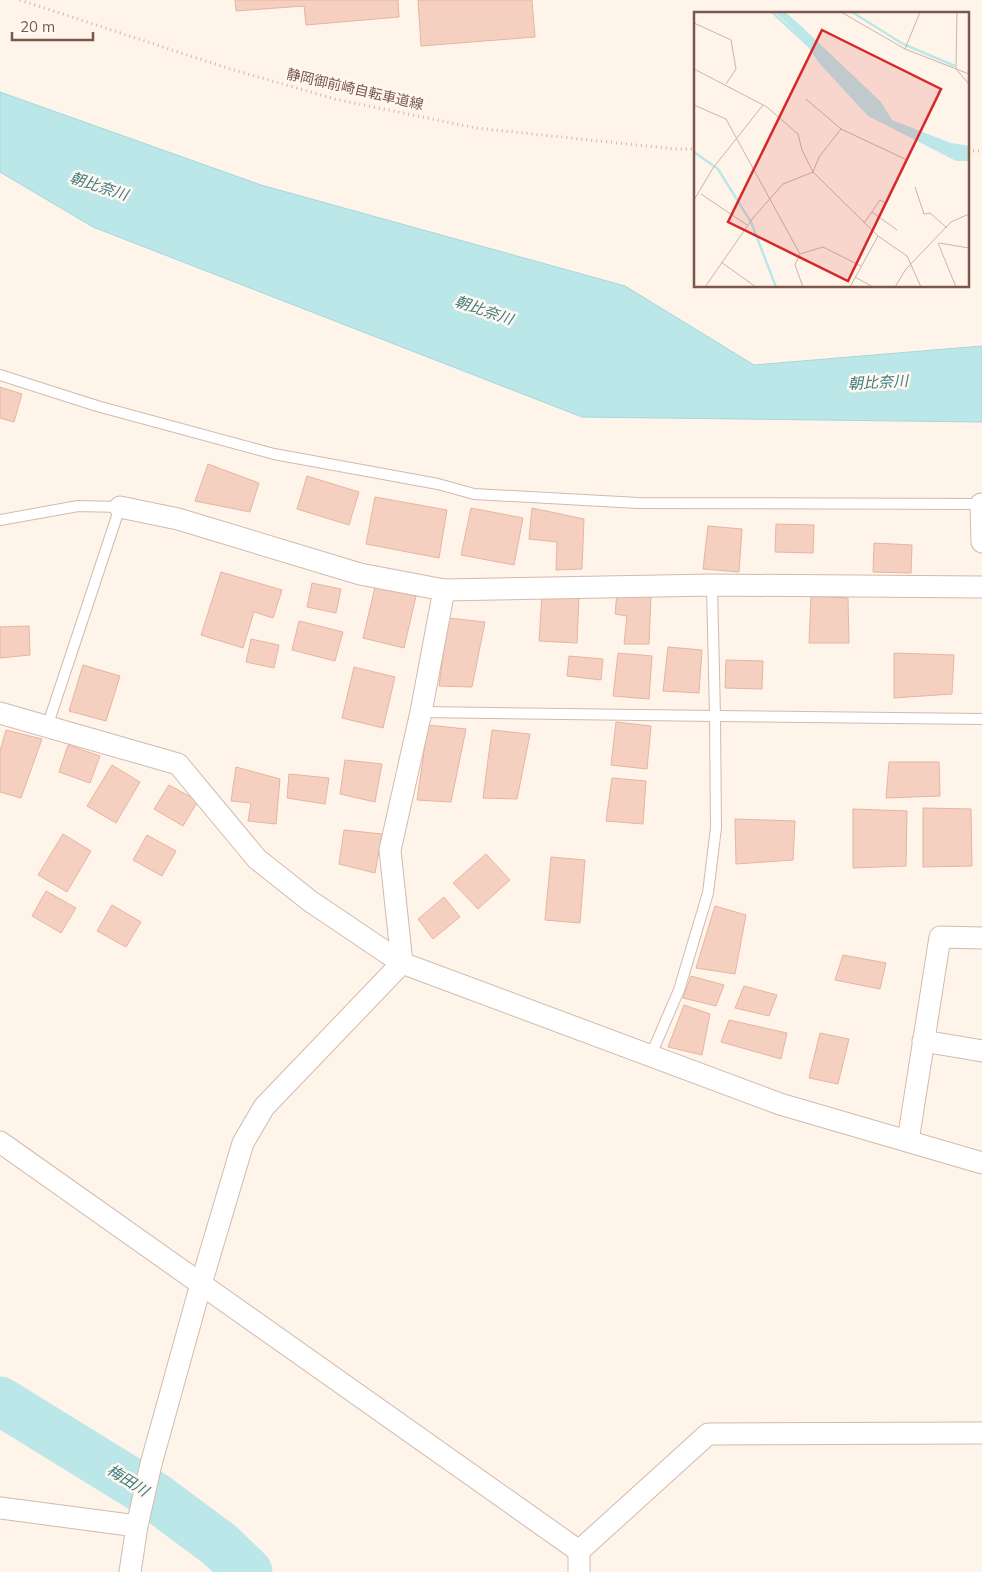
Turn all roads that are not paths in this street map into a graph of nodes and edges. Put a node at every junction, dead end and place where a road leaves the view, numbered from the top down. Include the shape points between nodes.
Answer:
1 (0, 375) edge
2 (981, 504) edge
3 (120, 507) junction
4 (0, 520) edge
5 (982, 542) edge
6 (712, 585) junction
7 (982, 587) edge
8 (444, 590) junction
9 (421, 712) junction
10 (0, 713) edge
11 (715, 716) junction
12 (982, 718) edge
13 (47, 727) junction
14 (982, 938) edge
15 (402, 963) junction
16 (923, 1041) junction
17 (982, 1052) edge
18 (651, 1055) junction
19 (908, 1141) junction
20 (0, 1142) edge
21 (982, 1163) edge
22 (202, 1284) junction
23 (982, 1433) edge
24 (0, 1508) edge
25 (137, 1526) junction
26 (579, 1561) edge
27 (130, 1572) edge

1 - 2 lane via 97,406 274,454 438,484 474,494 638,503
2 - 5 street
3 - 4 lane via 78,506
3 - 8 street via 178,519 360,574
3 - 13 lane
6 - 7 street
6 - 8 street
6 - 11 lane
8 - 9 street
9 - 11 lane
9 - 15 street via 390,850
10 - 13 street
11 - 12 lane
11 - 18 lane via 716,828 708,893 679,990
13 - 15 street via 178,764 257,860 310,901
14 - 16 street via 940,937
15 - 18 street
15 - 22 street via 264,1107 243,1143
16 - 17 street
16 - 19 street
18 - 19 street via 780,1104
19 - 21 street
20 - 22 street
22 - 25 street via 151,1464
22 - 26 street
23 - 26 street via 708,1434
24 - 25 street
25 - 27 street

